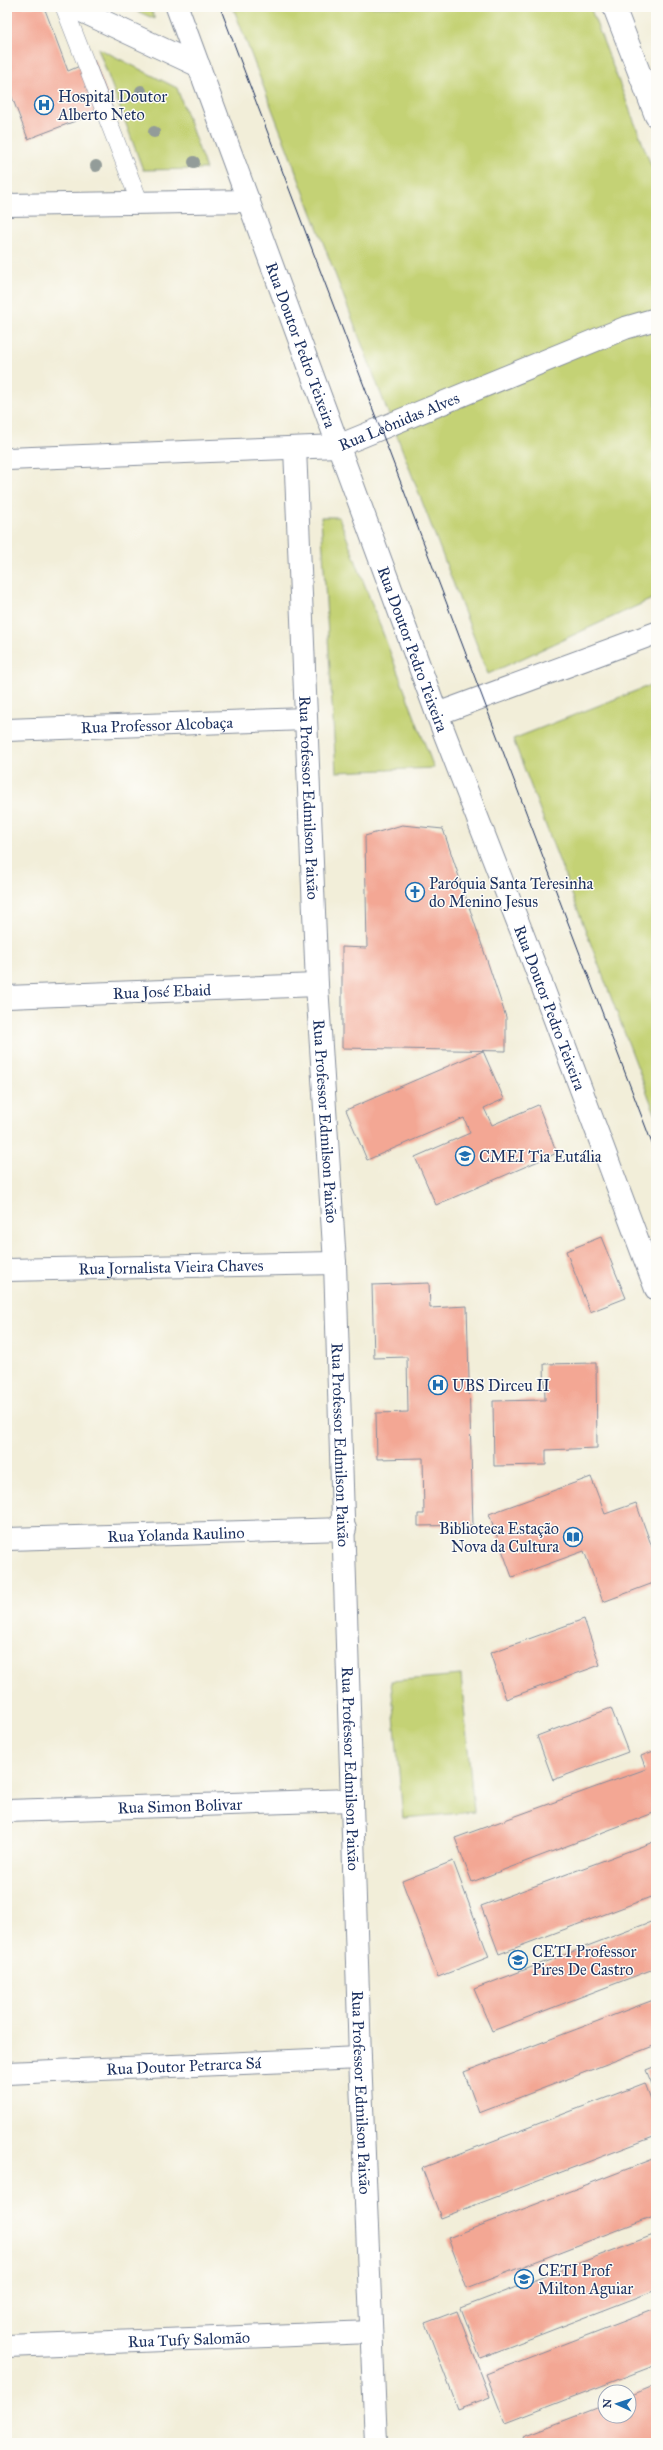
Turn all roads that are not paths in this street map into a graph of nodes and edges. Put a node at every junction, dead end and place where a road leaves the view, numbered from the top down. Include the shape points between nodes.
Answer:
1 (64, 7) edge
2 (73, 7) edge
3 (176, 7) edge
4 (614, 7) edge
5 (199, 66) junction
6 (656, 116) edge
7 (249, 201) junction
8 (140, 203) junction
9 (7, 205) edge
10 (656, 319) edge
11 (338, 446) junction
12 (295, 448) junction
13 (7, 459) edge
14 (656, 633) edge
15 (437, 714) junction
16 (306, 719) junction
17 (7, 730) edge
18 (317, 985) junction
19 (7, 996) edge
20 (335, 1263) junction
21 (7, 1270) edge
22 (656, 1288) edge
23 (344, 1529) junction
24 (7, 1539) edge
25 (352, 1800) junction
26 (7, 1811) edge
27 (360, 2058) junction
28 (7, 2072) edge
29 (372, 2332) junction
30 (7, 2346) edge
31 (376, 2443) edge

1 - 8 lane
2 - 5 street
3 - 5 street, Rua Doutor Pedro Teixeira
4 - 6 street
5 - 7 street, Rua Doutor Pedro Teixeira
7 - 8 street
7 - 11 street, Rua Doutor Pedro Teixeira
8 - 9 street
10 - 11 street, Rua Leônidas Alves via 625,328
11 - 12 street, Rua Leônidas Alves
11 - 15 street, Rua Doutor Pedro Teixeira
12 - 13 street, Rua Leônidas Alves
12 - 16 street, Rua Professor Edmilson Paixão
14 - 15 street
15 - 22 street, Rua Doutor Pedro Teixeira
16 - 17 street, Rua Professor Alcobaça
16 - 18 street, Rua Professor Edmilson Paixão
18 - 19 street, Rua José Ebaid
18 - 20 street, Rua Professor Edmilson Paixão
20 - 21 street, Rua Jornalista Vieira Chaves
20 - 23 street, Rua Professor Edmilson Paixão
23 - 24 street, Rua Yolanda Raulino
23 - 25 street, Rua Professor Edmilson Paixão
25 - 26 street, Rua Simon Bolivar
25 - 27 street, Rua Professor Edmilson Paixão
27 - 28 street, Rua Doutor Petrarca Sá
27 - 29 street, Rua Professor Edmilson Paixão
29 - 30 street, Rua Tufy Salomão
29 - 31 street, Rua Professor Edmilson Paixão

